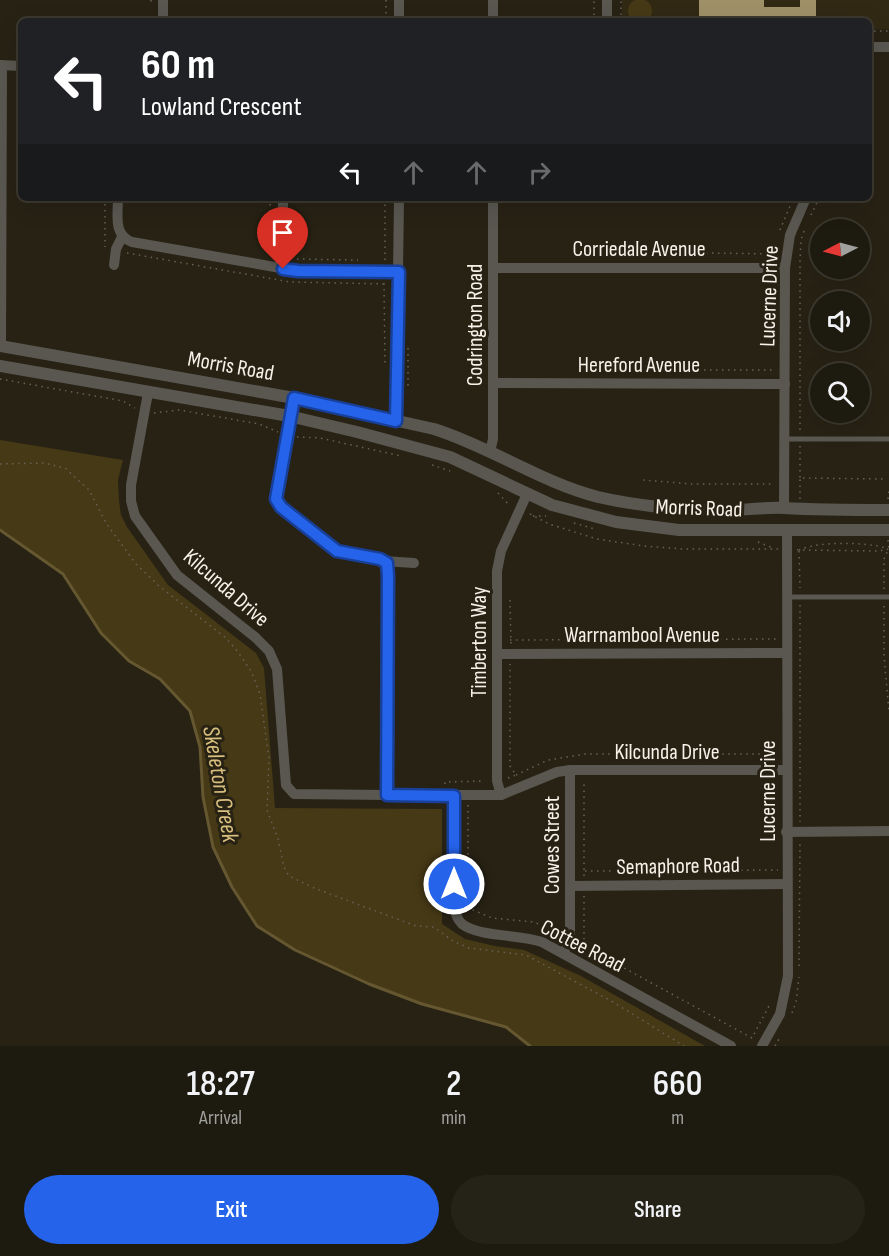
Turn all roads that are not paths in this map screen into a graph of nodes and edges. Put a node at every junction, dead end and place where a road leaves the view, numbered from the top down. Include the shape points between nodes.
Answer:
1 (163, 0) edge
2 (399, 0) edge
3 (493, 0) edge
4 (607, 0) edge
5 (163, 18) edge
6 (399, 18) edge
7 (493, 18) edge
8 (607, 18) edge
9 (872, 47) edge
10 (889, 47) edge
11 (1, 65) edge
12 (18, 66) edge
13 (118, 201) edge
14 (283, 201) edge
15 (399, 201) edge
16 (493, 201) edge
17 (805, 201) edge
18 (1, 204) edge
19 (122, 237) junction
20 (283, 264) junction
21 (114, 265) dead end
22 (494, 268) junction
23 (782, 268) junction
24 (399, 272) junction
25 (1, 346) edge
26 (0, 366) edge
27 (493, 383) junction
28 (781, 384) junction
29 (148, 393) junction
30 (294, 398) junction
31 (289, 416) junction
32 (396, 421) junction
33 (452, 435) junction
34 (784, 439) junction
35 (889, 439) edge
36 (490, 452) junction
37 (450, 458) junction
38 (528, 494) junction
39 (784, 508) junction
40 (889, 510) edge
41 (787, 530) junction
42 (889, 530) edge
43 (383, 561) junction
44 (414, 563) dead end
45 (787, 597) junction
46 (887, 597) edge
47 (782, 653) junction
48 (497, 654) junction
49 (570, 770) junction
50 (782, 770) junction
51 (387, 795) junction
52 (501, 795) junction
53 (449, 796) junction
54 (889, 831) edge
55 (786, 832) junction
56 (782, 884) junction
57 (570, 886) junction
58 (564, 954) junction
59 (730, 1046) edge
60 (762, 1046) edge

1 - 5 street
2 - 6 street
3 - 7 street
4 - 8 street
9 - 10 street
11 - 12 street
11 - 18 street
13 - 19 street
14 - 20 street
15 - 24 street
16 - 22 street, Codrington Road
17 - 23 street, Lucerne Drive via 790,235
18 - 25 street
19 - 20 street via 132,242
19 - 21 street
20 - 24 street via 298,271
22 - 23 street, Corriedale Avenue
22 - 27 street, Codrington Road
23 - 28 street, Lucerne Drive
24 - 32 street
25 - 30 street, Morris Road
26 - 29 street, Morris Road
27 - 28 street, Hereford Avenue
27 - 36 street, Codrington Road
28 - 34 street, Lucerne Drive
29 - 31 street, Morris Road
29 - 51 street, Kilcunda Drive via 131,485 135,516 177,575 269,651 277,669 286,785 294,794
30 - 31 street
30 - 32 street, Morris Road
31 - 37 street, Morris Road
31 - 43 street via 276,499 281,507 337,551
32 - 33 street, Morris Road
33 - 36 street, Morris Road
33 - 37 street
34 - 35 lane
34 - 39 street, Lucerne Drive
36 - 39 street, Morris Road via 566,487 624,502 686,509
37 - 38 street, Morris Road
38 - 41 street, Morris Road via 581,514 642,526
38 - 48 street, Timberton Way via 501,551 497,570
39 - 40 street, Morris Road
41 - 42 street, Morris Road
41 - 45 street, Lucerne Drive
43 - 44 street
43 - 51 street via 387,563 388,576
45 - 46 lane
45 - 47 street, Lucerne Drive
47 - 48 street, Warrnambool Avenue
47 - 50 street, Lucerne Drive
48 - 52 street, Timberton Way via 497,780
49 - 50 street, Kilcunda Drive
49 - 52 street, Kilcunda Drive
49 - 57 street, Cowes Street
50 - 55 street, Lucerne Drive
51 - 53 street, Kilcunda Drive
52 - 53 street, Kilcunda Drive
53 - 58 street, Cottee Road via 454,906 459,920 482,932 529,937
54 - 55 street
55 - 56 street, Lucerne Drive
56 - 57 street, Semaphore Road
56 - 60 street, Lucerne Drive via 786,991 780,1014
57 - 58 street, Cowes Street via 569,939
58 - 59 street, Cottee Road

